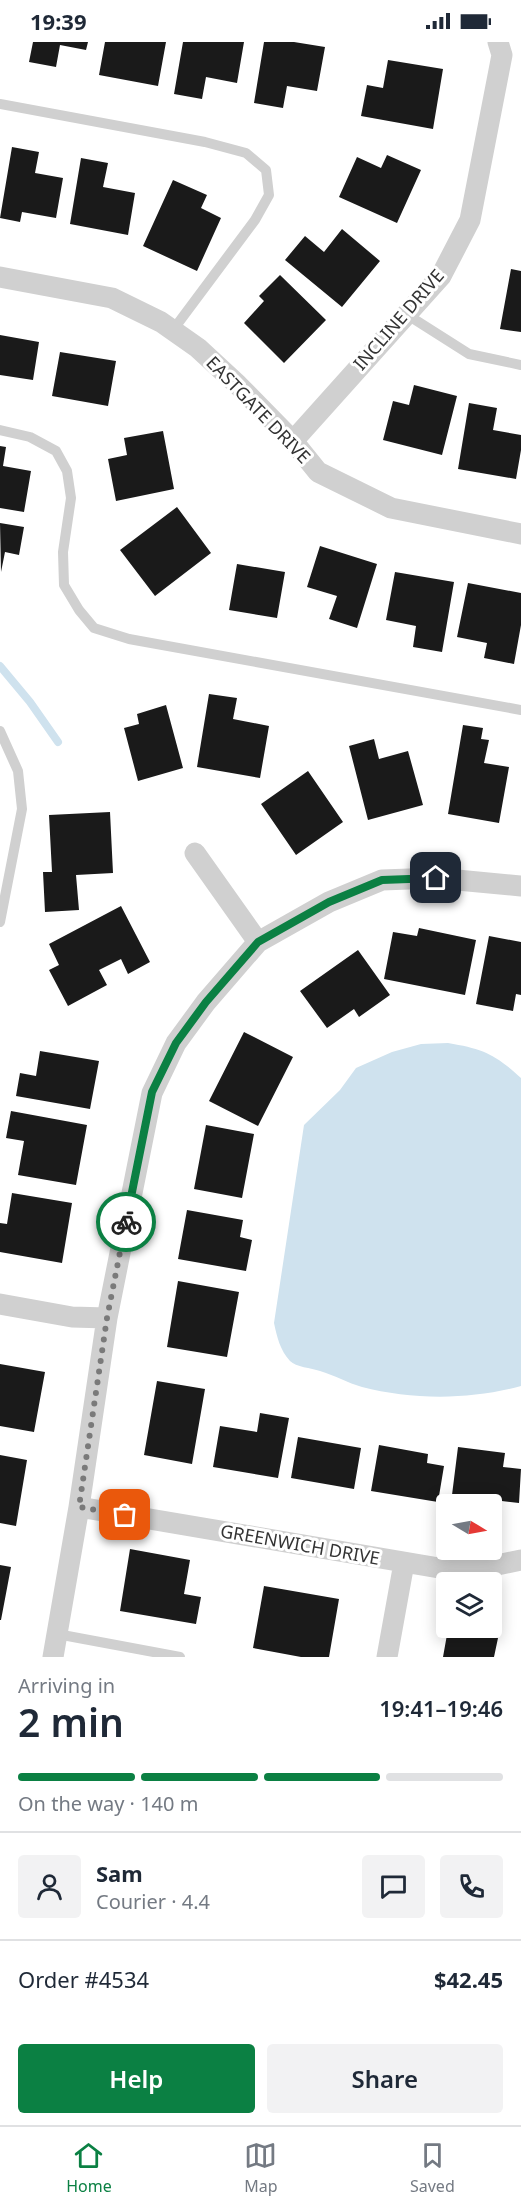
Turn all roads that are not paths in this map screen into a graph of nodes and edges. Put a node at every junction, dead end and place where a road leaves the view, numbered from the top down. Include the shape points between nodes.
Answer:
1 (498, 42) edge
2 (0, 104) edge
3 (0, 277) edge
4 (406, 314) junction
5 (173, 330) junction
6 (521, 365) edge
7 (0, 430) edge
8 (293, 441) junction
9 (521, 534) edge
10 (521, 710) edge
11 (0, 731) edge
12 (195, 854) dead end
13 (521, 886) edge
14 (0, 922) edge
15 (258, 942) junction
16 (0, 1304) edge
17 (107, 1318) junction
18 (79, 1507) junction
19 (521, 1560) edge
20 (404, 1563) junction
21 (57, 1634) junction
22 (53, 1657) edge
23 (180, 1657) edge
24 (387, 1657) edge

1 - 4 street, INCLINE DRIVE via 502,55 470,220 441,276
2 - 5 lane via 205,142 246,153 266,170 269,195 255,220
3 - 5 street, EASTGATE DRIVE via 112,298
4 - 6 lane via 469,354
4 - 8 street, INCLINE DRIVE
5 - 8 street, EASTGATE DRIVE via 198,348
7 - 10 lane via 30,436 56,451 67,471 71,498 63,552 64,585 94,628 129,639
8 - 9 street, EASTGATE DRIVE via 318,472 391,508
11 - 14 lane via 18,771 22,809
12 - 15 street
13 - 15 street via 436,878 382,880 329,902
15 - 17 street via 176,1043 152,1092
16 - 17 street via 72,1317
17 - 18 street
18 - 20 street, GREENWICH DRIVE
18 - 21 street
19 - 20 street, GREENWICH DRIVE via 483,1568 445,1569
20 - 24 street
21 - 22 street
21 - 23 lane

